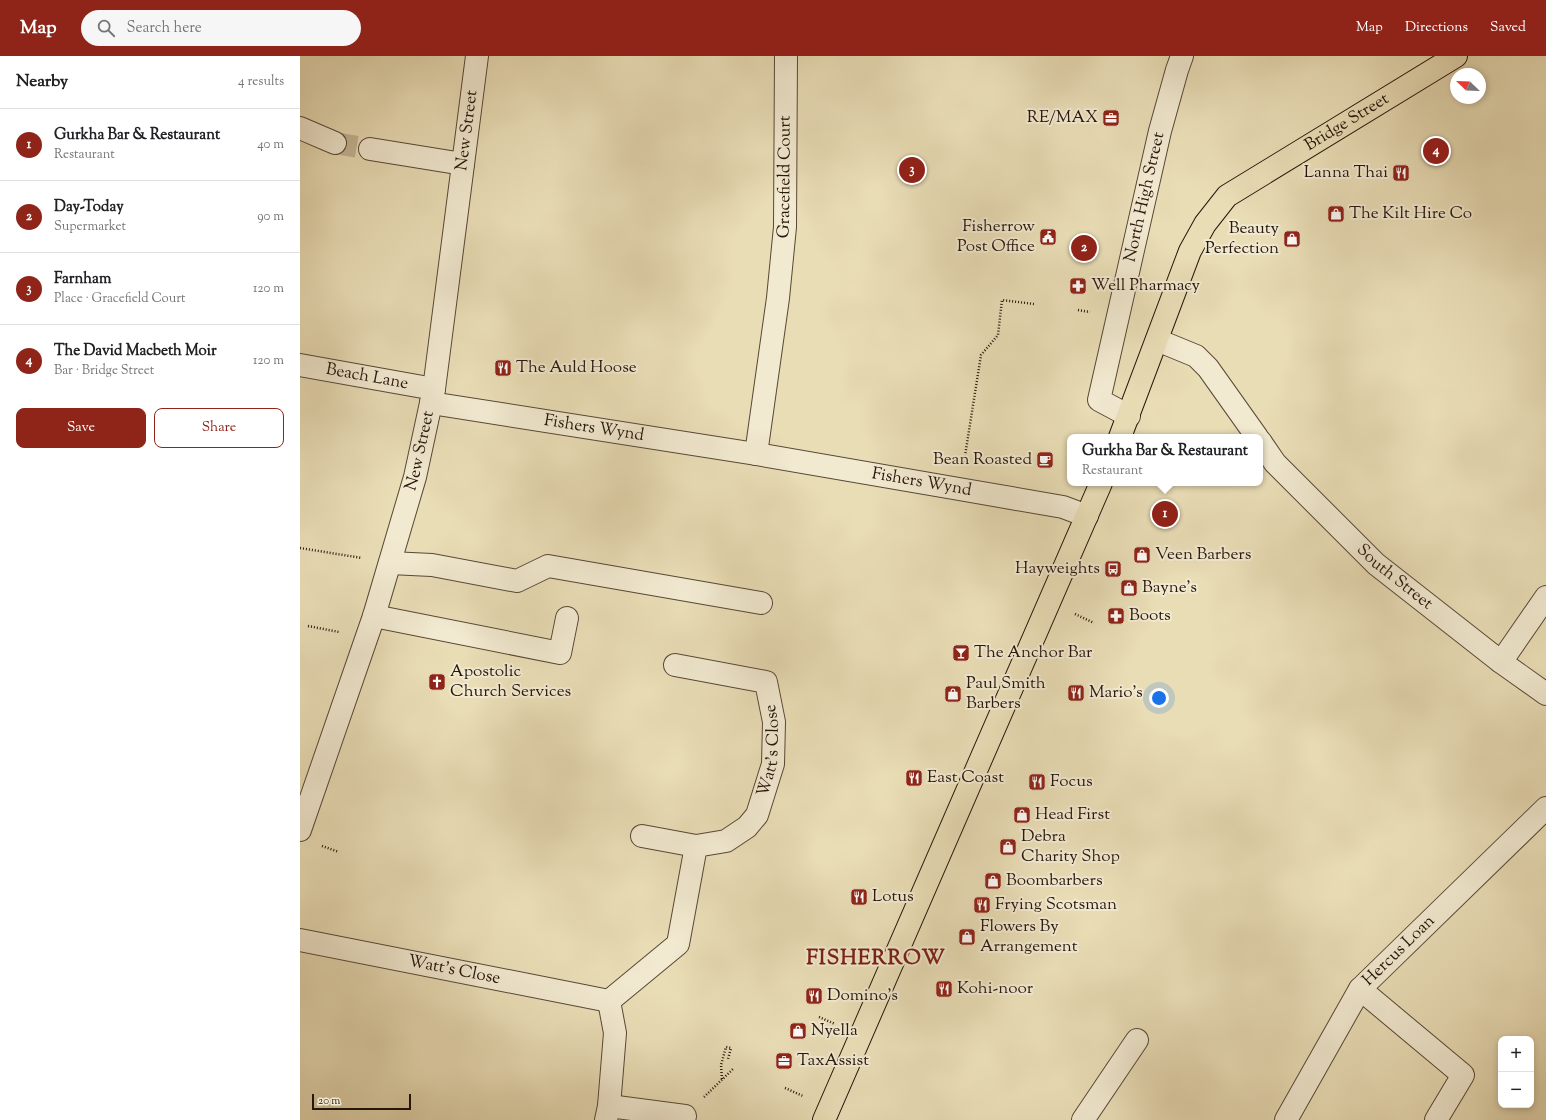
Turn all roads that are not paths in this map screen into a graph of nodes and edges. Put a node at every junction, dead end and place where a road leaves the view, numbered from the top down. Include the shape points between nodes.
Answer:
1 (477, 56) edge
2 (786, 56) edge
3 (1182, 56) edge
4 (1456, 56) edge
5 (300, 128) edge
6 (336, 143) tunnel mouth
7 (370, 149) tunnel mouth
8 (463, 164) junction
9 (1157, 340) junction
10 (300, 365) edge
11 (433, 396) junction
12 (1129, 416) junction
13 (1121, 434) edge
14 (1255, 434) edge
15 (1263, 445) edge
16 (756, 454) junction
17 (1100, 486) edge
18 (1087, 516) junction
19 (390, 563) junction
20 (1546, 597) edge
21 (761, 602) dead end
22 (374, 616) junction
23 (567, 618) dead end
24 (1501, 662) junction
25 (675, 665) dead end
26 (1546, 694) edge
27 (1546, 808) edge
28 (300, 830) edge
29 (642, 836) dead end
30 (696, 846) junction
31 (300, 940) edge
32 (1360, 989) junction
33 (609, 1001) junction
34 (1137, 1040) dead end
35 (607, 1113) edge
36 (685, 1116) road end
37 (824, 1120) edge
38 (1083, 1120) edge
39 (1286, 1120) edge
40 (1436, 1120) edge

1 - 8 street, New Street
2 - 16 street, Gracefield Court via 785,227 778,298
3 - 12 street, North High Street via 1160,131 1099,400
4 - 9 main road, Bridge Street via 1227,196 1205,224 1190,251
5 - 6 street
7 - 8 street
8 - 11 street, New Street
9 - 12 main road
9 - 14 street via 1196,356 1208,368
10 - 11 street, Beach Lane
11 - 16 street, Fishers Wynd
11 - 19 street, New Street via 416,477
12 - 13 main road
15 - 24 street, South Street via 1276,463 1376,564
16 - 18 street, Fishers Wynd via 1063,507
17 - 18 main road
18 - 37 main road
19 - 21 street via 432,565 517,581 548,566
19 - 22 street, New Street
20 - 24 street
22 - 23 street via 560,653
22 - 28 street, New Street
24 - 26 street, South Street
25 - 30 street, Watt's Close via 766,682 774,722 773,764 757,815 747,826 726,841
27 - 32 street, Hercus Loan
29 - 30 street, Watt's Close
30 - 33 street via 678,944
31 - 33 street, Watt's Close
32 - 39 street, Hercus Loan
32 - 40 street via 1463,1075
33 - 35 street via 615,1033
34 - 38 street
35 - 36 street

